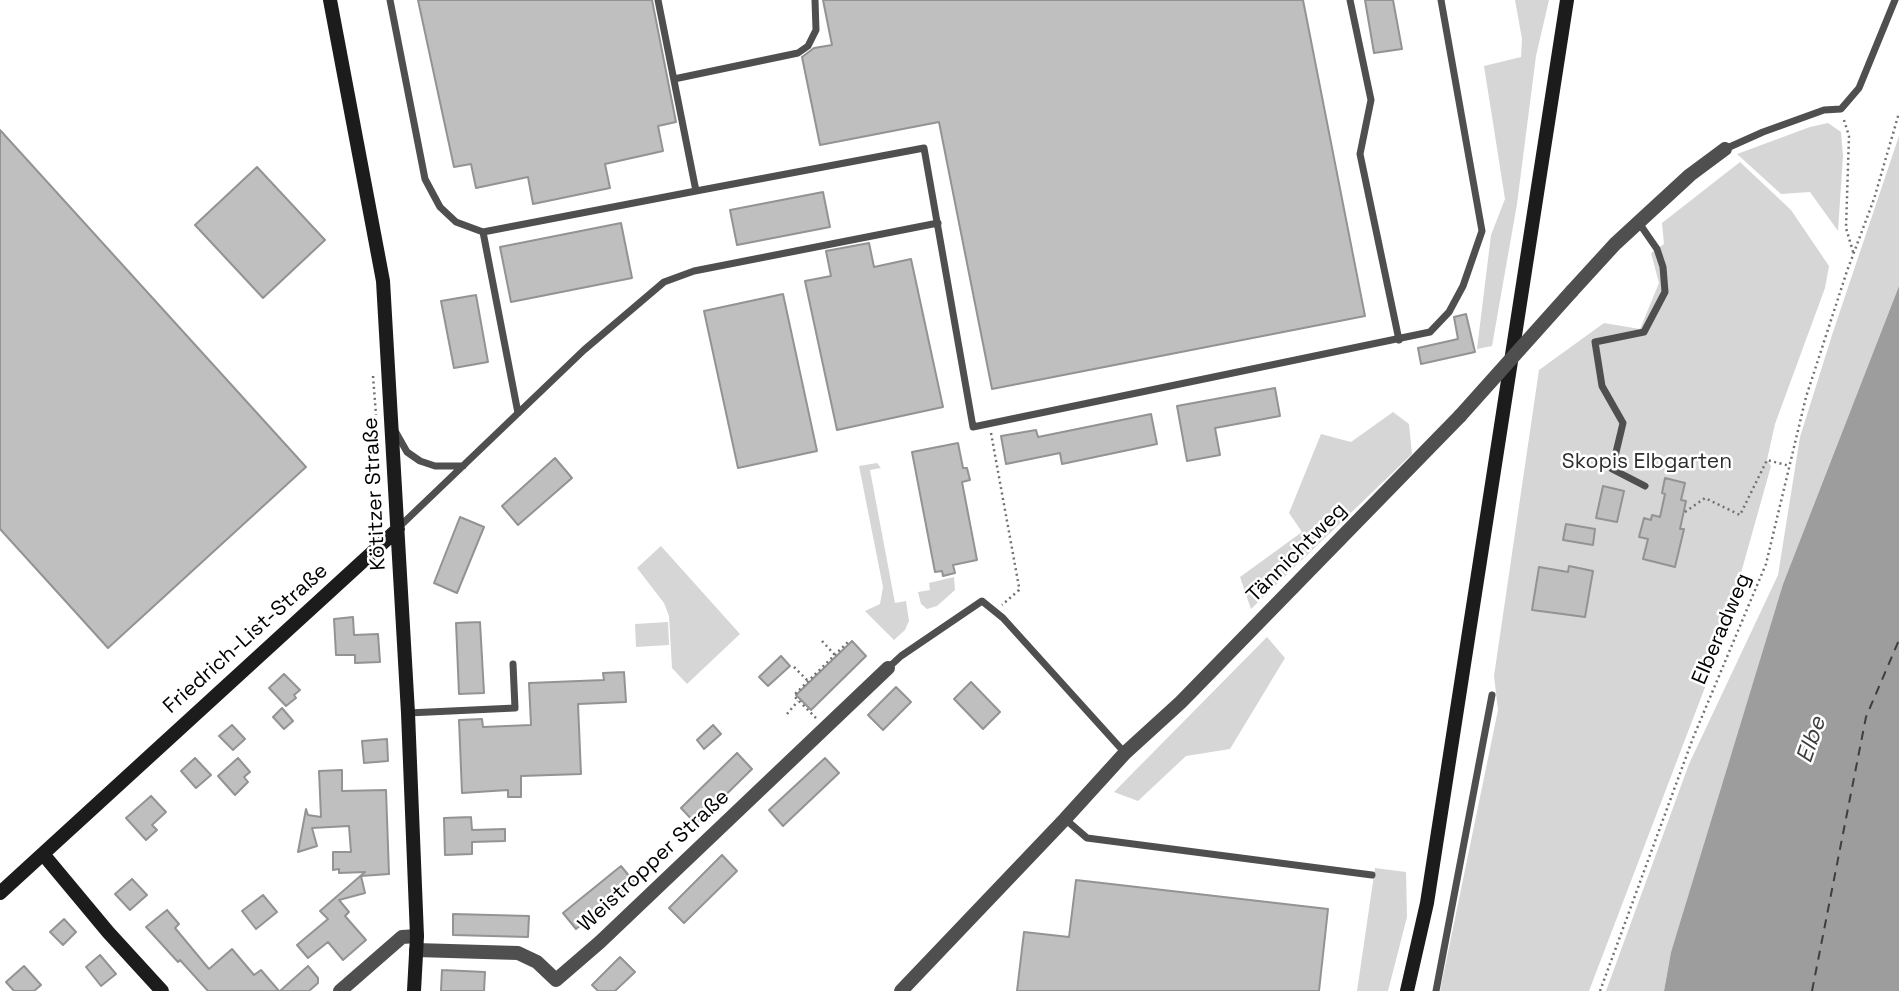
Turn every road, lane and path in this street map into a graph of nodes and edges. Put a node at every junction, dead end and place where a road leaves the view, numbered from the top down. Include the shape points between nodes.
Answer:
1 (330, 0) edge
2 (390, 0) edge
3 (658, 0) edge
4 (815, 0) edge
5 (1350, 0) edge
6 (1441, 0) edge
7 (1567, 0) edge
8 (1895, 0) edge
9 (674, 79) junction
10 (1841, 109) junction
11 (1899, 113) edge
12 (1725, 149) joint
13 (696, 191) junction
14 (937, 223) junction
15 (1639, 223) junction
16 (483, 232) junction
17 (1854, 255) junction
18 (1399, 340) junction
19 (518, 413) junction
20 (989, 424) junction
21 (392, 425) junction
22 (464, 466) junction
23 (1790, 466) junction
24 (1645, 486) dead end
25 (1685, 512) dead end
26 (398, 529) junction
27 (994, 611) junction
28 (850, 640) dead end
29 (822, 641) dead end
30 (835, 655) junction
31 (513, 664) dead end
32 (794, 667) dead end
33 (888, 668) joint
34 (808, 681) junction
35 (1492, 695) dead end
36 (798, 701) junction
37 (408, 713) junction
38 (787, 714) dead end
39 (825, 728) junction
40 (1125, 753) junction
41 (1065, 820) junction
42 (43, 854) junction
43 (1372, 875) dead end
44 (0, 893) edge
45 (416, 943) junction
46 (560, 986) edge
47 (162, 991) edge
48 (340, 991) edge
49 (414, 991) edge
50 (901, 991) edge
51 (1407, 991) edge
52 (1436, 991) edge
53 (1600, 991) edge

1 - 21 street, Kötitzer Straße via 383,281
2 - 16 lane via 425,179 440,207 456,222
3 - 9 lane
4 - 9 lane via 816,30 808,46 798,53
5 - 18 lane via 1371,100 1360,155
6 - 18 lane via 1482,231 1449,312 1430,332
7 - 51 street via 1427,903
8 - 10 lane via 1859,88
9 - 13 lane
10 - 12 lane via 1824,110
10 - 17 path via 1849,136 1846,228
11 - 17 path, Elberadweg
12 - 15 street, Tännichtweg
13 - 14 lane via 924,148
13 - 16 lane
14 - 19 lane, Friedrich-List-Straße via 694,271 664,282
14 - 20 lane via 973,427
15 - 24 lane via 1657,249 1665,292 1644,332 1595,342 1602,386 1623,424 1612,469
15 - 40 street, Tännichtweg, bridge via 1460,416 1181,702
16 - 19 lane
17 - 23 path, Elberadweg via 1806,397
18 - 20 lane
19 - 22 lane, Friedrich-List-Straße
20 - 27 path via 1019,590
21 - 22 lane via 407,452 420,461
21 - 26 street, Kötitzer Straße
22 - 26 lane, Friedrich-List-Straße
23 - 25 path via 1767,460 1740,515 1705,498
23 - 53 path, Elberadweg via 1766,564 1693,738
26 - 37 street, Kötitzer Straße
26 - 42 street, Friedrich-List-Straße
27 - 33 lane via 982,600
27 - 40 lane
28 - 30 path
29 - 30 path
30 - 34 path
31 - 37 lane via 515,708
32 - 34 path
33 - 39 street, Weistropper Straße
34 - 36 path via 795,694
35 - 52 lane
36 - 38 path
36 - 39 path
37 - 45 street, Kötitzer Straße
39 - 46 street, Weistropper Straße via 600,942
40 - 41 street, Tännichtweg
41 - 43 lane via 1087,838
41 - 50 street, Tännichtweg
42 - 44 street, Friedrich-List-Straße
42 - 47 street
45 - 46 street, Weistropper Straße via 518,953 537,962
45 - 48 street via 402,937
45 - 49 street, Kötitzer Straße

